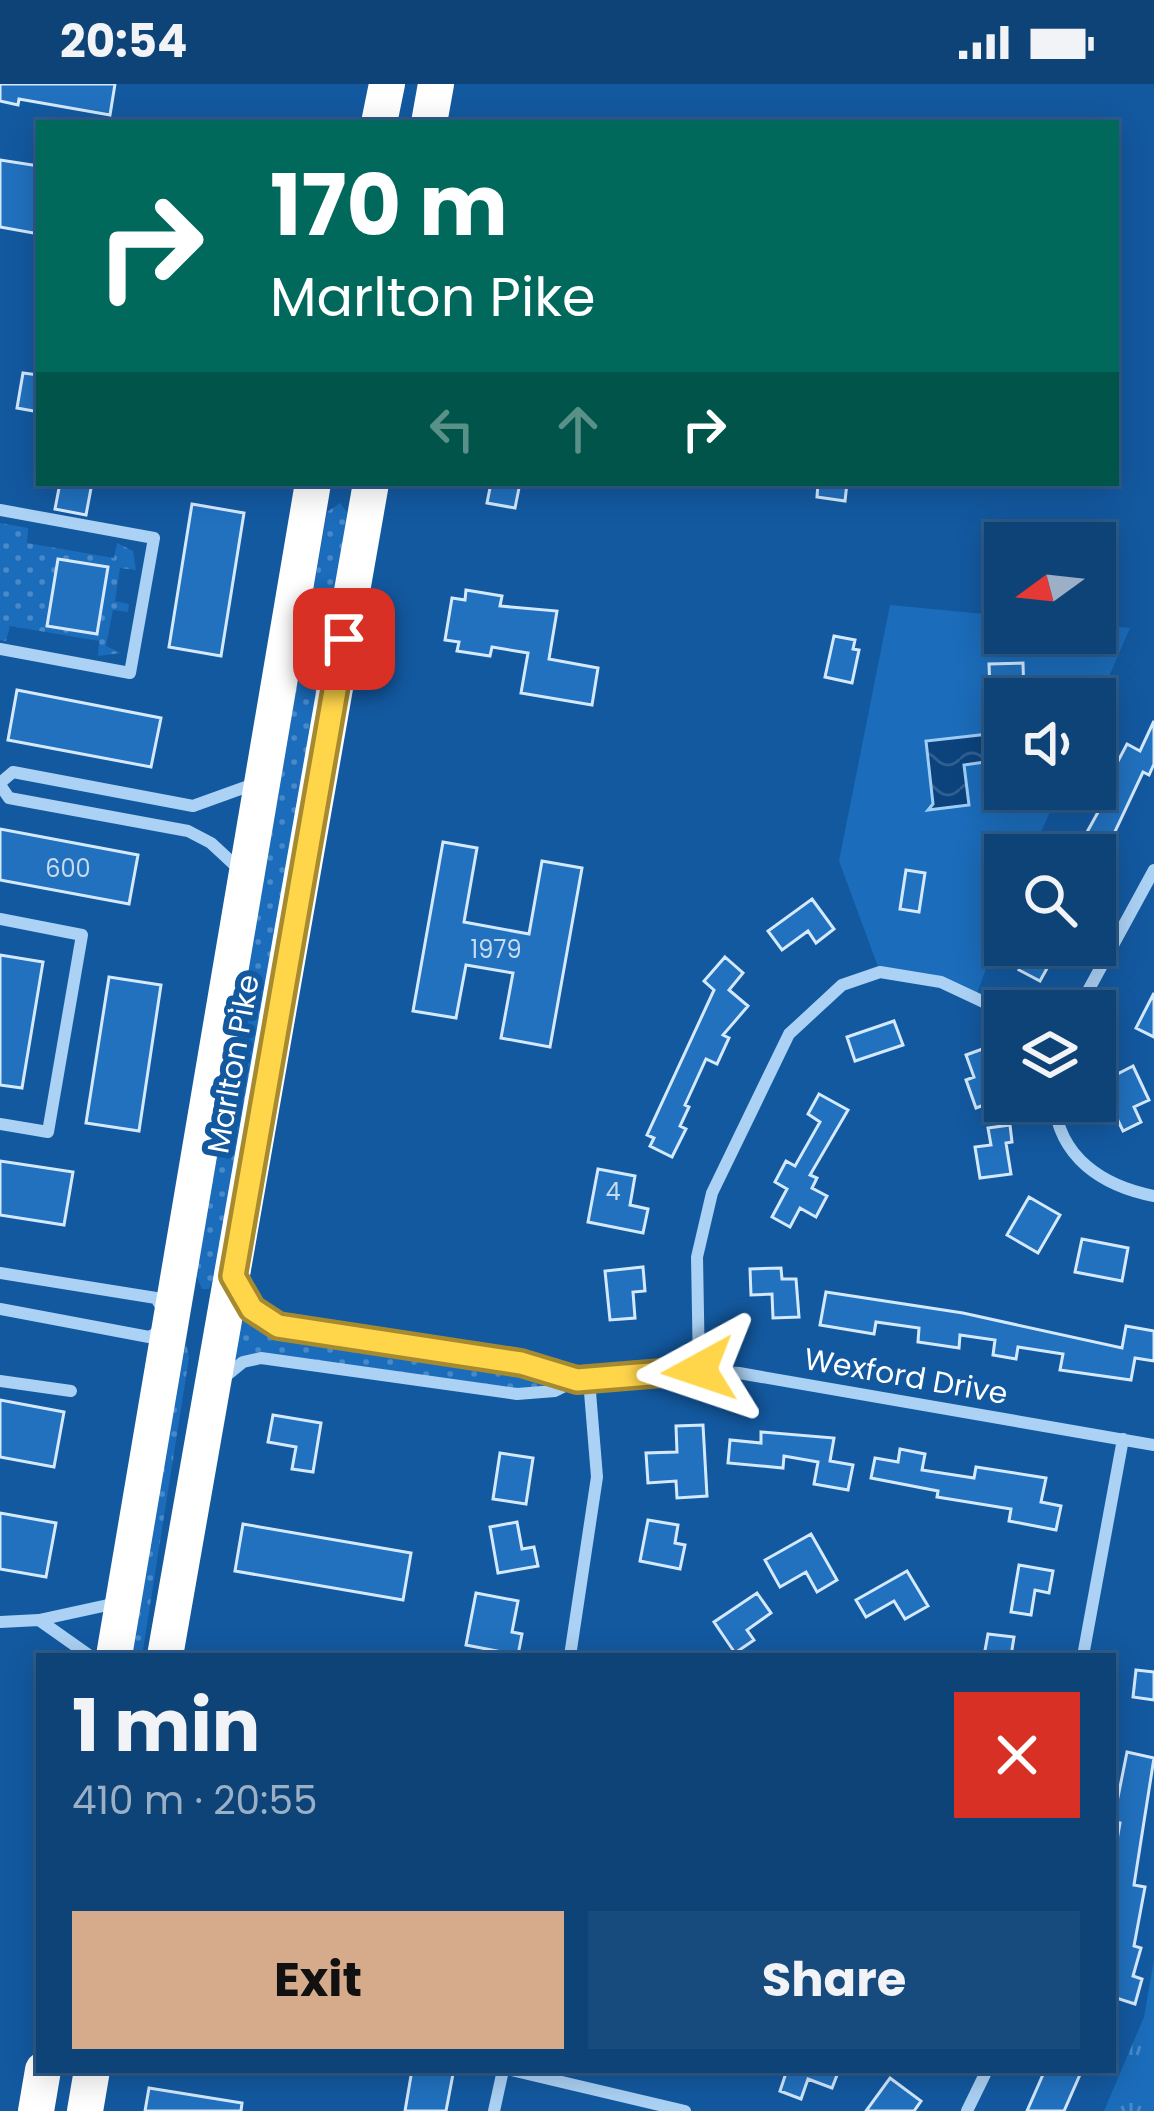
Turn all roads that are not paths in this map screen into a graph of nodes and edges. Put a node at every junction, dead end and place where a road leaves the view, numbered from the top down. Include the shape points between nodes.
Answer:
1 (386, 84) edge
2 (436, 84) edge
3 (380, 120) edge
4 (430, 120) edge
5 (312, 486) edge
6 (370, 486) edge
7 (0, 510) edge
8 (0, 649) edge
9 (263, 780) junction
10 (0, 784) edge
11 (1154, 870) edge
12 (247, 880) junction
13 (0, 919) edge
14 (1088, 990) edge
15 (984, 1002) edge
16 (1060, 1122) edge
17 (0, 1124) edge
18 (1154, 1196) edge
19 (0, 1273) edge
20 (233, 1276) junction
21 (0, 1310) edge
22 (171, 1324) junction
23 (699, 1370) junction
24 (583, 1380) junction
25 (0, 1381) edge
26 (214, 1390) junction
27 (71, 1391) dead end
28 (1123, 1439) junction
29 (1154, 1445) edge
30 (124, 1600) junction
31 (39, 1621) junction
32 (0, 1622) edge
33 (86, 1653) edge
34 (115, 1653) edge
35 (150, 1653) edge
36 (166, 1653) edge
37 (570, 1653) edge
38 (1084, 1653) edge
39 (42, 2073) edge
40 (92, 2073) edge
41 (506, 2073) edge
42 (520, 2073) edge
43 (986, 2073) edge
44 (36, 2111) edge
45 (86, 2111) edge
46 (494, 2111) edge
47 (685, 2111) edge
48 (967, 2111) edge

1 - 3 highway
2 - 4 highway
5 - 9 highway, Marlton Pike
6 - 20 highway, Marlton Pike
7 - 8 street via 154,538 130,673
9 - 10 street via 193,806 13,772
9 - 12 highway, Marlton Pike
10 - 12 street via 9,798 188,831
11 - 14 street
12 - 22 highway, Marlton Pike
13 - 17 street via 82,935 48,1132
15 - 23 street via 941,982 880,972 842,985 789,1034 712,1193 697,1257
16 - 18 street via 1088,1170 1118,1189
19 - 22 street via 156,1298
20 - 24 street, Wexford Drive via 252,1309 278,1326
20 - 26 highway, Marlton Pike
21 - 22 street via 149,1337
22 - 30 highway, Marlton Pike
22 - 35 highway via 189,1331 199,1347
23 - 24 street, Wexford Drive
23 - 28 street, Wexford Drive via 816,1382
24 - 26 street, Wexford Drive via 517,1394 261,1358 243,1362
24 - 37 street via 597,1477
25 - 27 street
26 - 36 highway, Marlton Pike
28 - 29 street, Wexford Drive
28 - 38 street
30 - 31 street
30 - 34 highway, Marlton Pike
31 - 32 street
31 - 33 street
39 - 44 highway
40 - 45 highway
41 - 46 street
42 - 47 street
43 - 48 street

